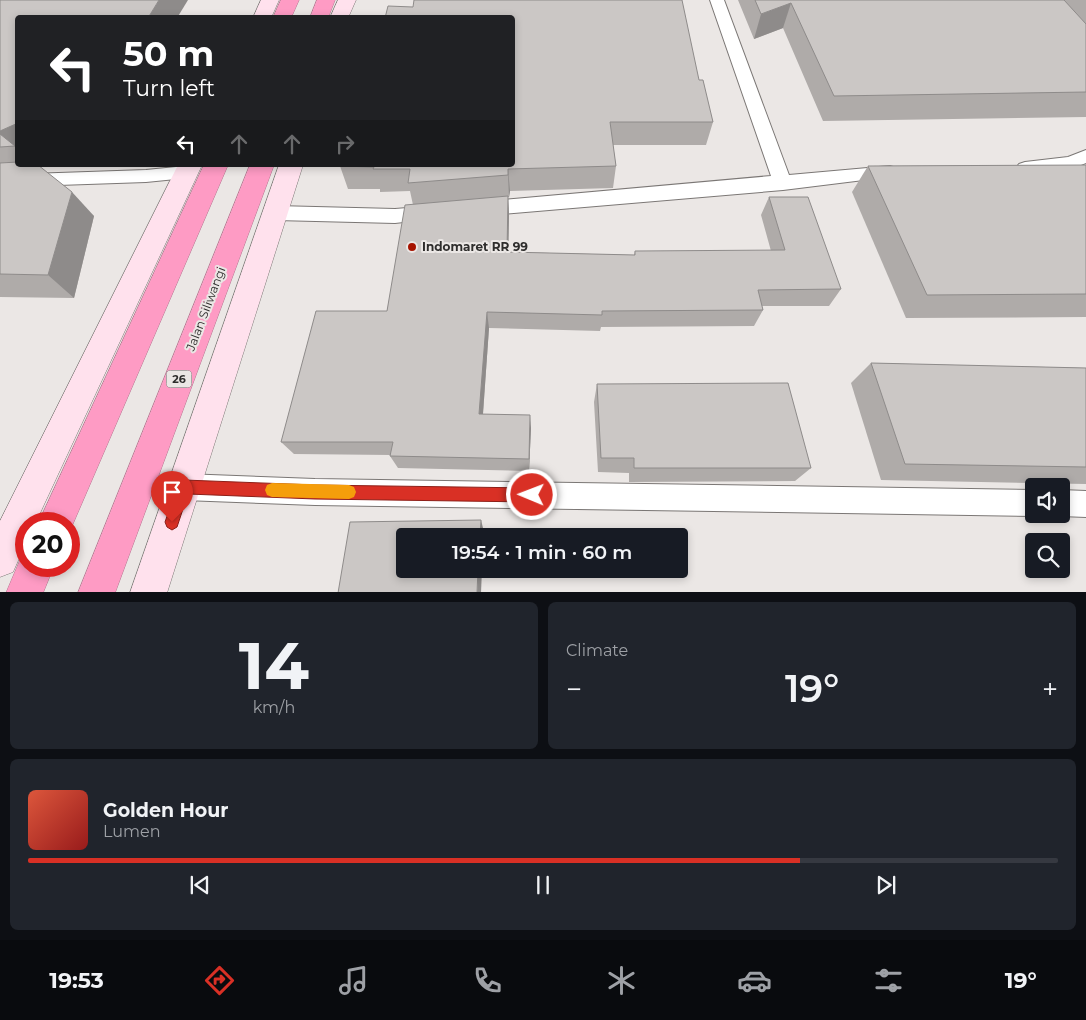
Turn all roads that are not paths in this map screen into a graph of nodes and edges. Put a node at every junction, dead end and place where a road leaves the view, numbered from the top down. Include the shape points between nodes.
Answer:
1 (270, 0) edge
2 (290, 0) edge
3 (326, 0) edge
4 (347, 0) edge
5 (717, 0) edge
6 (263, 15) edge
7 (283, 15) edge
8 (320, 15) edge
9 (340, 15) edge
10 (1086, 156) edge
11 (215, 167) edge
12 (261, 167) edge
13 (290, 167) edge
14 (1006, 168) edge
15 (188, 169) edge
16 (911, 170) edge
17 (98, 171) edge
18 (0, 181) edge
19 (783, 183) junction
20 (465, 210) edge
21 (445, 212) edge
22 (276, 213) junction
23 (184, 487) junction
24 (1025, 503) edge
25 (1070, 503) edge
26 (1086, 504) edge
27 (60, 512) edge
28 (0, 559) edge
29 (31, 577) edge
30 (24, 592) edge
31 (96, 592) edge
32 (148, 592) edge

1 - 6 street
2 - 7 highway
3 - 8 highway
4 - 9 street
5 - 19 lane
10 - 14 lane via 1071,163
11 - 27 highway
12 - 31 highway, Jalan Siliwangi / 26
13 - 22 street
15 - 17 lane
15 - 28 street
16 - 19 lane
17 - 18 lane
19 - 20 lane
21 - 22 lane via 395,216
22 - 23 street
23 - 24 lane via 315,492
23 - 32 street
25 - 26 lane
29 - 30 highway

